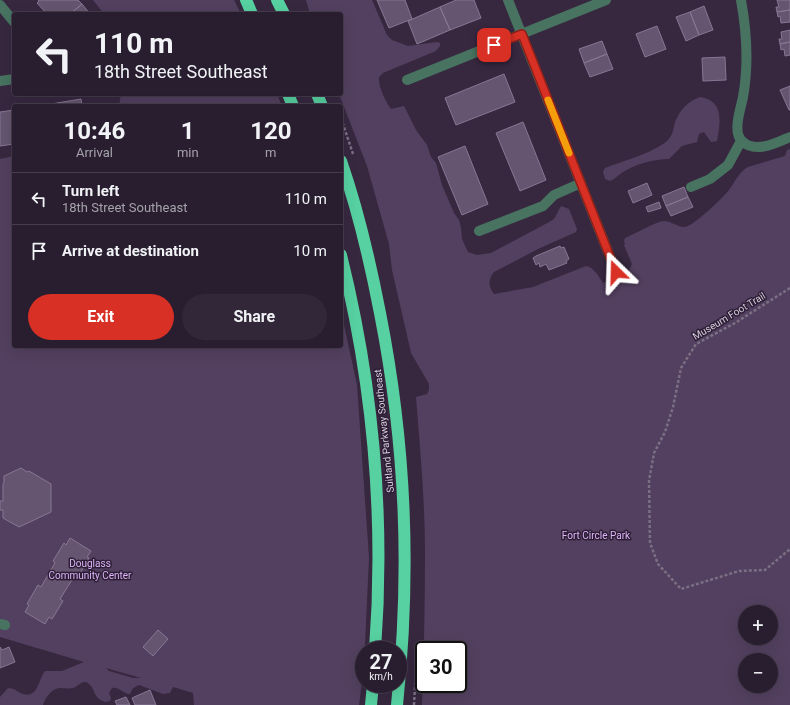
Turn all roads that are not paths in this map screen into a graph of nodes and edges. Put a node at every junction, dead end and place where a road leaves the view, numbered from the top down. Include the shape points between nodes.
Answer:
1 (246, 0) edge
2 (277, 0) edge
3 (508, 0) edge
4 (606, 0) edge
5 (741, 0) edge
6 (0, 5) edge
7 (251, 12) edge
8 (283, 12) edge
9 (12, 20) edge
10 (522, 34) junction
11 (12, 79) edge
12 (407, 80) dead end
13 (0, 81) edge
14 (790, 137) edge
15 (741, 141) junction
16 (343, 168) edge
17 (581, 183) junction
18 (691, 187) dead end
19 (479, 231) dead end
20 (343, 264) edge
21 (616, 272) dead end
22 (376, 641) edge
23 (402, 641) edge
24 (372, 693) edge
25 (398, 693) edge
26 (402, 693) edge
27 (371, 705) edge
28 (397, 705) edge
29 (403, 705) edge

1 - 7 highway
2 - 8 highway
3 - 10 street
4 - 10 street
5 - 15 street via 748,59 737,126
6 - 9 street
10 - 12 street
10 - 17 street
11 - 13 street
14 - 15 street via 770,145 752,148
15 - 18 street via 728,165 710,179
16 - 23 highway, Suitland Parkway Southeast via 371,266 399,436 405,534
17 - 19 street via 554,194 543,206
17 - 21 street
20 - 22 highway, Suitland Parkway Southeast via 357,323 375,455 379,565
24 - 27 highway
25 - 28 highway, Suitland Parkway Southeast
26 - 29 highway

